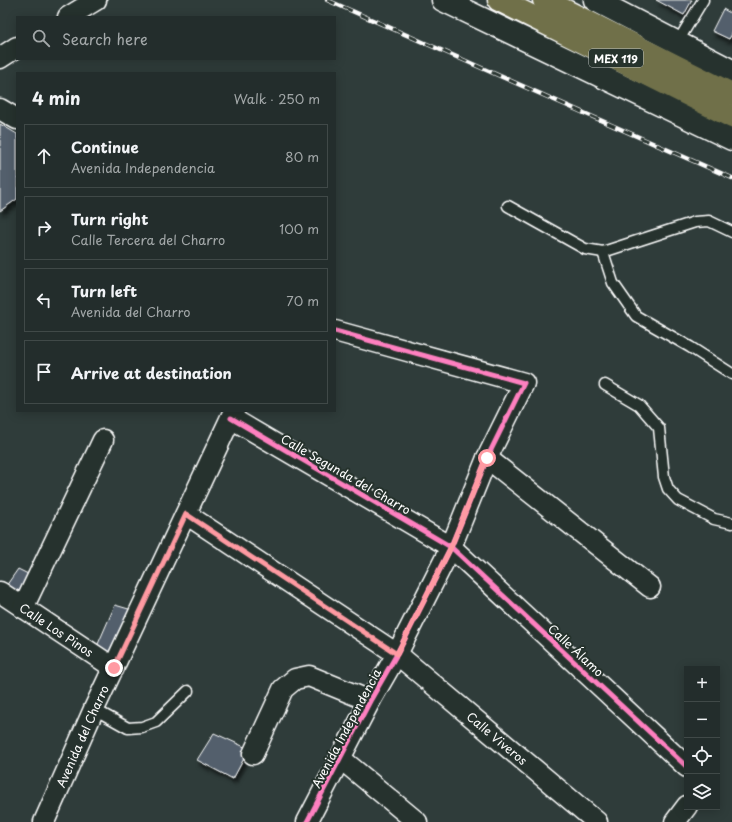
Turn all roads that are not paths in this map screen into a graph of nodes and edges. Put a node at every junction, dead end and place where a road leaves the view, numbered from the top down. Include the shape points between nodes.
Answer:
1 (96, 0) edge
2 (443, 0) edge
3 (544, 0) edge
4 (595, 0) edge
5 (703, 0) edge
6 (513, 2) edge
7 (70, 16) edge
8 (677, 43) junction
9 (16, 48) edge
10 (0, 58) edge
11 (732, 71) edge
12 (732, 94) edge
13 (0, 109) edge
14 (732, 117) edge
15 (16, 118) edge
16 (732, 139) edge
17 (508, 206) dead end
18 (732, 232) edge
19 (602, 252) junction
20 (336, 331) edge
21 (732, 374) edge
22 (604, 385) dead end
23 (232, 415) edge
24 (103, 440) dead end
25 (487, 458) junction
26 (186, 514) junction
27 (732, 523) edge
28 (451, 547) junction
29 (650, 587) dead end
30 (0, 592) edge
31 (23, 608) junction
32 (397, 654) junction
33 (114, 668) junction
34 (188, 691) dead end
35 (370, 701) junction
36 (94, 709) junction
37 (253, 754) dead end
38 (340, 758) junction
39 (684, 764) edge
40 (684, 810) edge
41 (44, 822) edge
42 (307, 822) edge
43 (417, 822) edge
44 (597, 822) edge
45 (675, 822) edge

1 - 7 street
2 - 16 main road
3 - 12 main road, MEX 119
4 - 8 main road
5 - 8 lane
6 - 14 main road, MEX 119
8 - 11 main road
9 - 10 street
13 - 15 street
17 - 19 lane via 585,249
18 - 19 lane via 709,221 694,222
19 - 21 lane via 613,283 636,316
20 - 25 street, Avenida Independencia via 524,383
22 - 27 lane via 639,405 659,428 664,477 668,489 678,500 714,519
23 - 26 street, Avenida del Charro
23 - 28 street, Calle Segunda del Charro
24 - 31 street
25 - 28 street, Avenida Independencia
25 - 29 street
26 - 32 street, Calle Viveros
26 - 33 street, Avenida del Charro
28 - 32 street, Avenida Independencia
28 - 39 street, Calle Álamo
30 - 31 street, Calle Los Pinos
31 - 33 street, Calle Los Pinos
32 - 35 street, Avenida Independencia
32 - 44 street, Calle Viveros
33 - 36 street, Avenida del Charro
34 - 36 lane via 156,722 142,728 128,728
35 - 37 street via 308,676 295,679 284,689
35 - 38 street, Avenida Independencia
36 - 41 street, Avenida del Charro
38 - 42 street, Avenida Independencia
38 - 43 street
40 - 45 street

